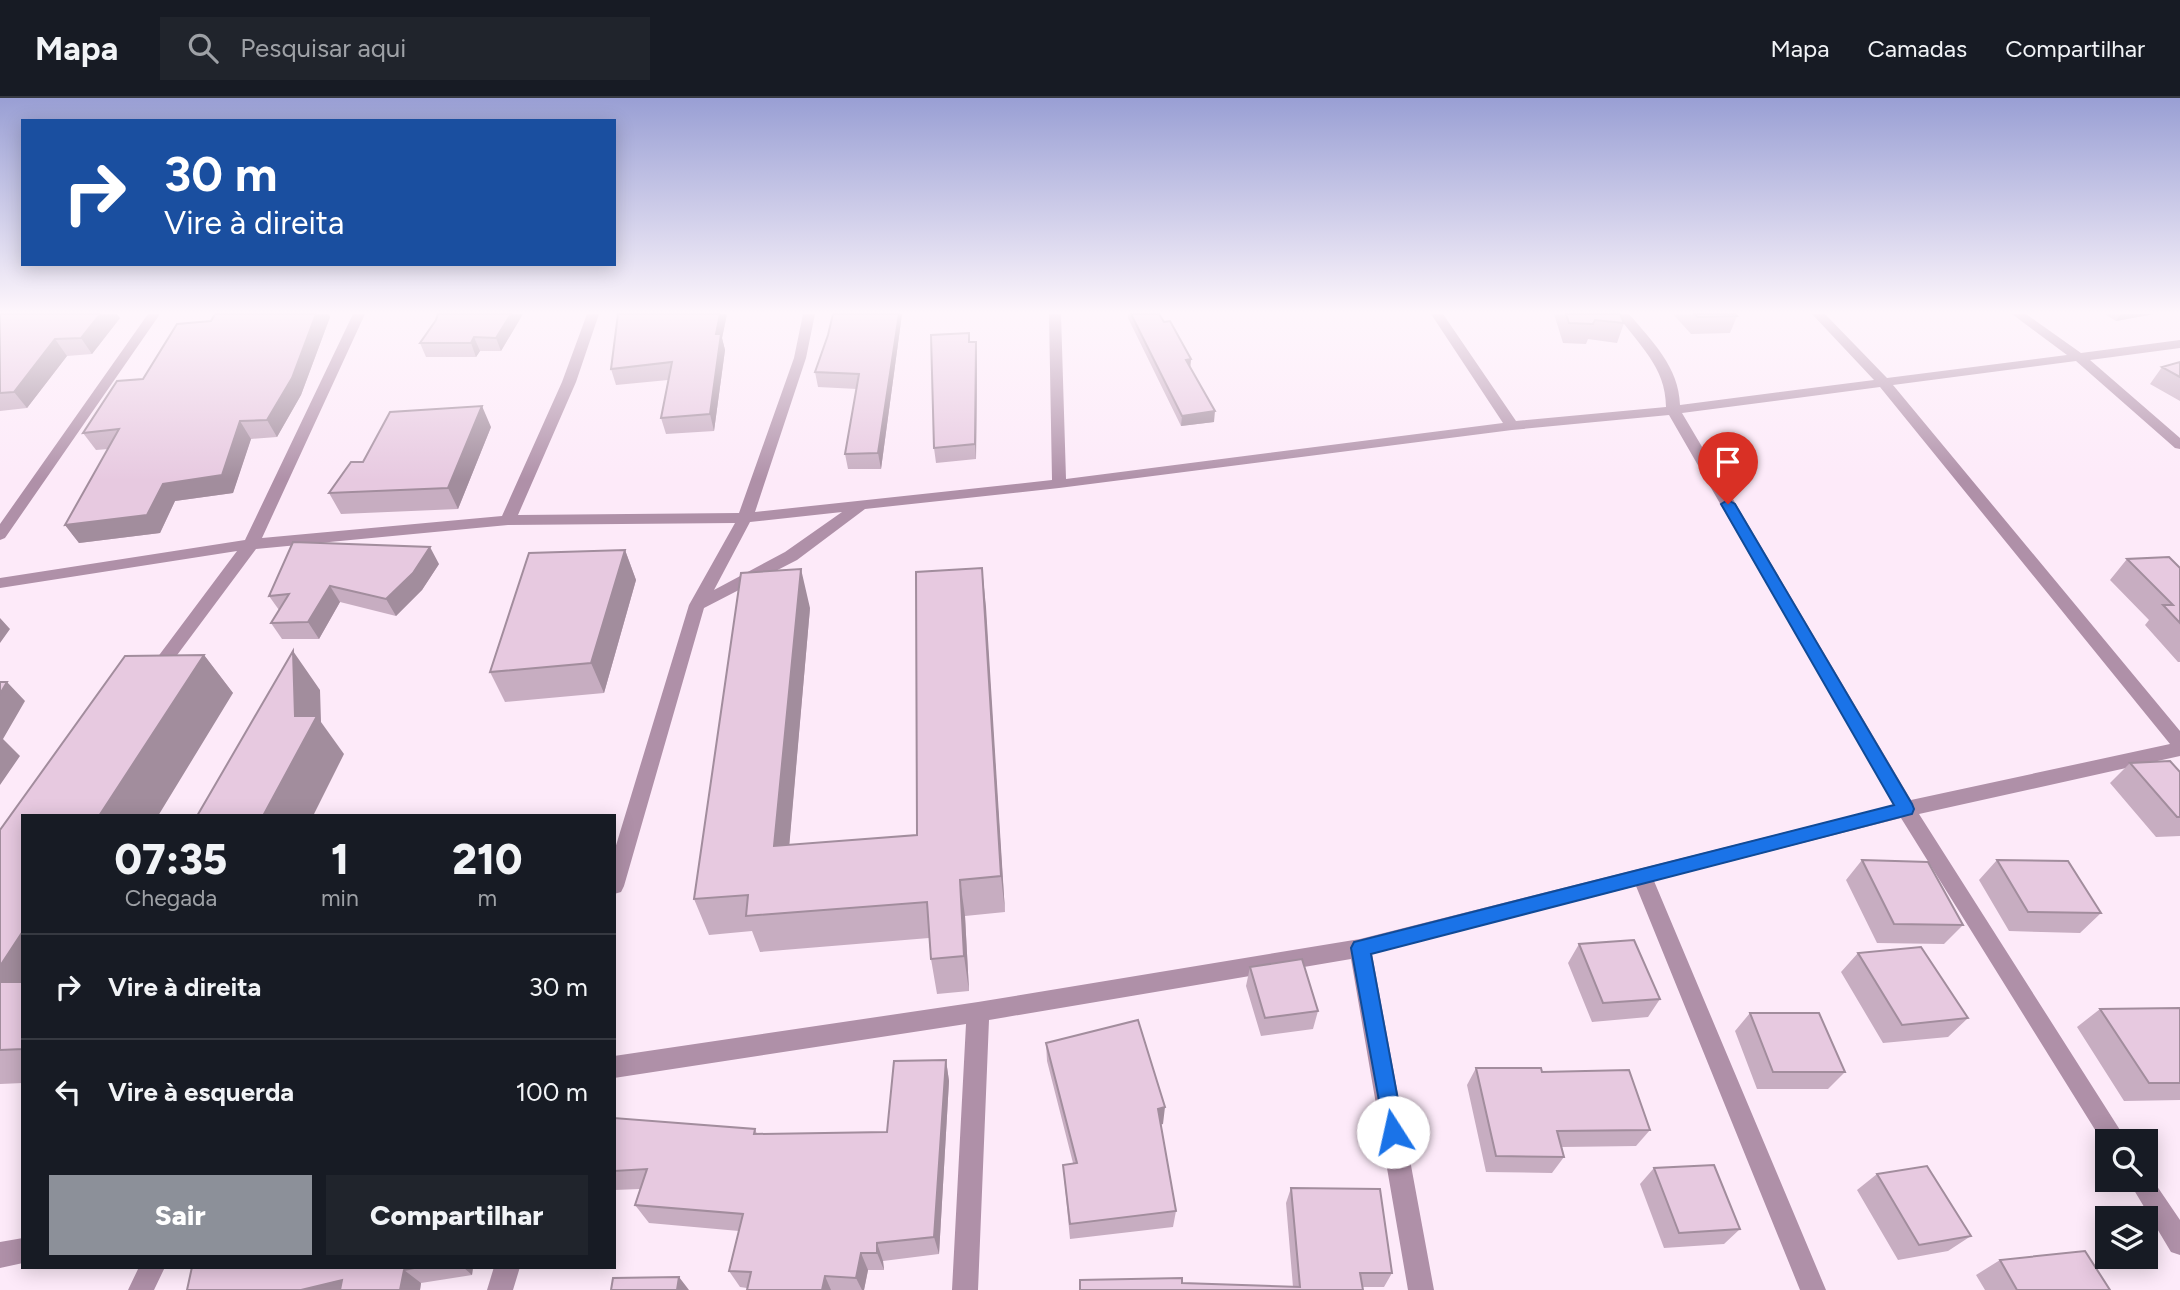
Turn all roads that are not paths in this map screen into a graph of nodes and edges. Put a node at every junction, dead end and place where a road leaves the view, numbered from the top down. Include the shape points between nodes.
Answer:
1 (115, 370) edge
2 (333, 370) edge
3 (573, 370) edge
4 (796, 370) edge
5 (1056, 370) edge
6 (1474, 370) edge
7 (1666, 370) edge
8 (1871, 370) edge
9 (1980, 370) edge
10 (2093, 370) edge
11 (1882, 381) junction
12 (1673, 410) junction
13 (1512, 426) junction
14 (2180, 445) edge
15 (1059, 484) junction
16 (862, 505) junction
17 (745, 518) junction
18 (508, 520) junction
19 (0, 535) edge
20 (251, 544) junction
21 (0, 583) edge
22 (697, 605) junction
23 (145, 685) edge
24 (2180, 746) edge
25 (1906, 809) junction
26 (1642, 876) junction
27 (616, 879) edge
28 (1360, 948) junction
29 (978, 1012) junction
30 (616, 1067) edge
31 (2107, 1129) edge
32 (2148, 1192) edge
33 (2180, 1243) edge
34 (21, 1250) edge
35 (0, 1255) edge
36 (151, 1269) edge
37 (506, 1269) edge
38 (141, 1290) edge
39 (500, 1290) edge
40 (965, 1290) edge
41 (1421, 1290) edge
42 (1814, 1290) edge

1 - 19 street
2 - 20 street
3 - 18 street
4 - 17 street
5 - 15 street
6 - 13 street
7 - 12 street via 1675,391
8 - 11 street
9 - 11 street
10 - 14 street
11 - 12 street
11 - 24 street
12 - 13 street
12 - 25 street
13 - 15 street
15 - 16 street
16 - 17 street
16 - 22 street via 791,556
17 - 18 street
17 - 22 street
18 - 20 street
20 - 21 street
20 - 23 street
22 - 27 street
24 - 25 street
25 - 26 street
25 - 31 street
26 - 28 street
26 - 42 street
28 - 29 street
28 - 41 street
29 - 30 street
29 - 40 street
32 - 33 street
34 - 35 street
36 - 38 street
37 - 39 street

